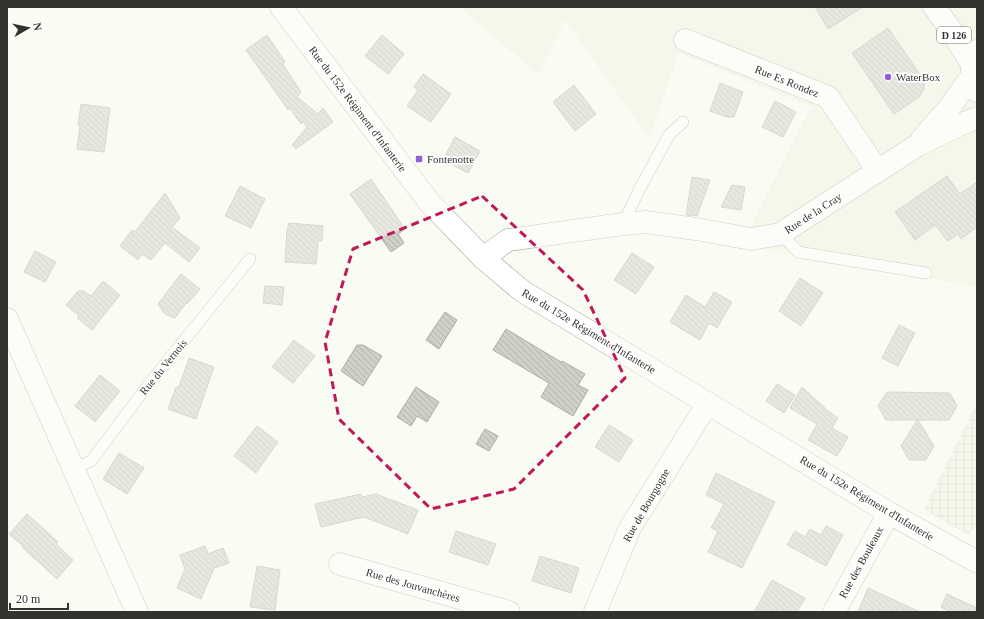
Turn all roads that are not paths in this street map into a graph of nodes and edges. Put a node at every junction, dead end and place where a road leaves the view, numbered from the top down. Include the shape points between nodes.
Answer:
1 (281, 7) edge
2 (934, 7) edge
3 (685, 40) dead end
4 (974, 70) edge
5 (977, 118) edge
6 (683, 122) dead end
7 (918, 145) junction
8 (878, 171) junction
9 (623, 224) junction
10 (780, 234) junction
11 (483, 258) junction
12 (250, 259) dead end
13 (926, 273) dead end
14 (7, 319) edge
15 (708, 403) junction
16 (73, 469) junction
17 (889, 513) junction
18 (977, 562) edge
19 (340, 564) dead end
20 (137, 612) edge
21 (509, 612) edge
22 (595, 612) edge
23 (834, 612) edge

1 - 11 street, Rue du 152e Régiment d'Infanterie via 430,202
2 - 4 street, D 126
3 - 8 street, Rue Es Rondez via 828,97
4 - 7 street, Rue de la Cray
5 - 7 street, Rue de la Cray
6 - 9 lane via 669,135
7 - 8 street, Rue de la Cray
8 - 10 street, Rue de la Cray
9 - 10 street, Rue de la Cray via 646,222 751,239
9 - 11 street, Rue de la Cray via 508,240
10 - 13 lane via 798,252
11 - 15 street, Rue du 152e Régiment d'Infanterie via 522,291
12 - 16 lane, Rue du Vernois via 148,385 91,461
14 - 16 street
15 - 17 street, Rue du 152e Régiment d'Infanterie
15 - 22 street, Rue de Bourgogne via 630,528
16 - 20 street
17 - 18 street, Rue du 152e Régiment d'Infanterie
17 - 23 street, Rue des Bouleaux
19 - 21 street, Rue des Jouvanchères

